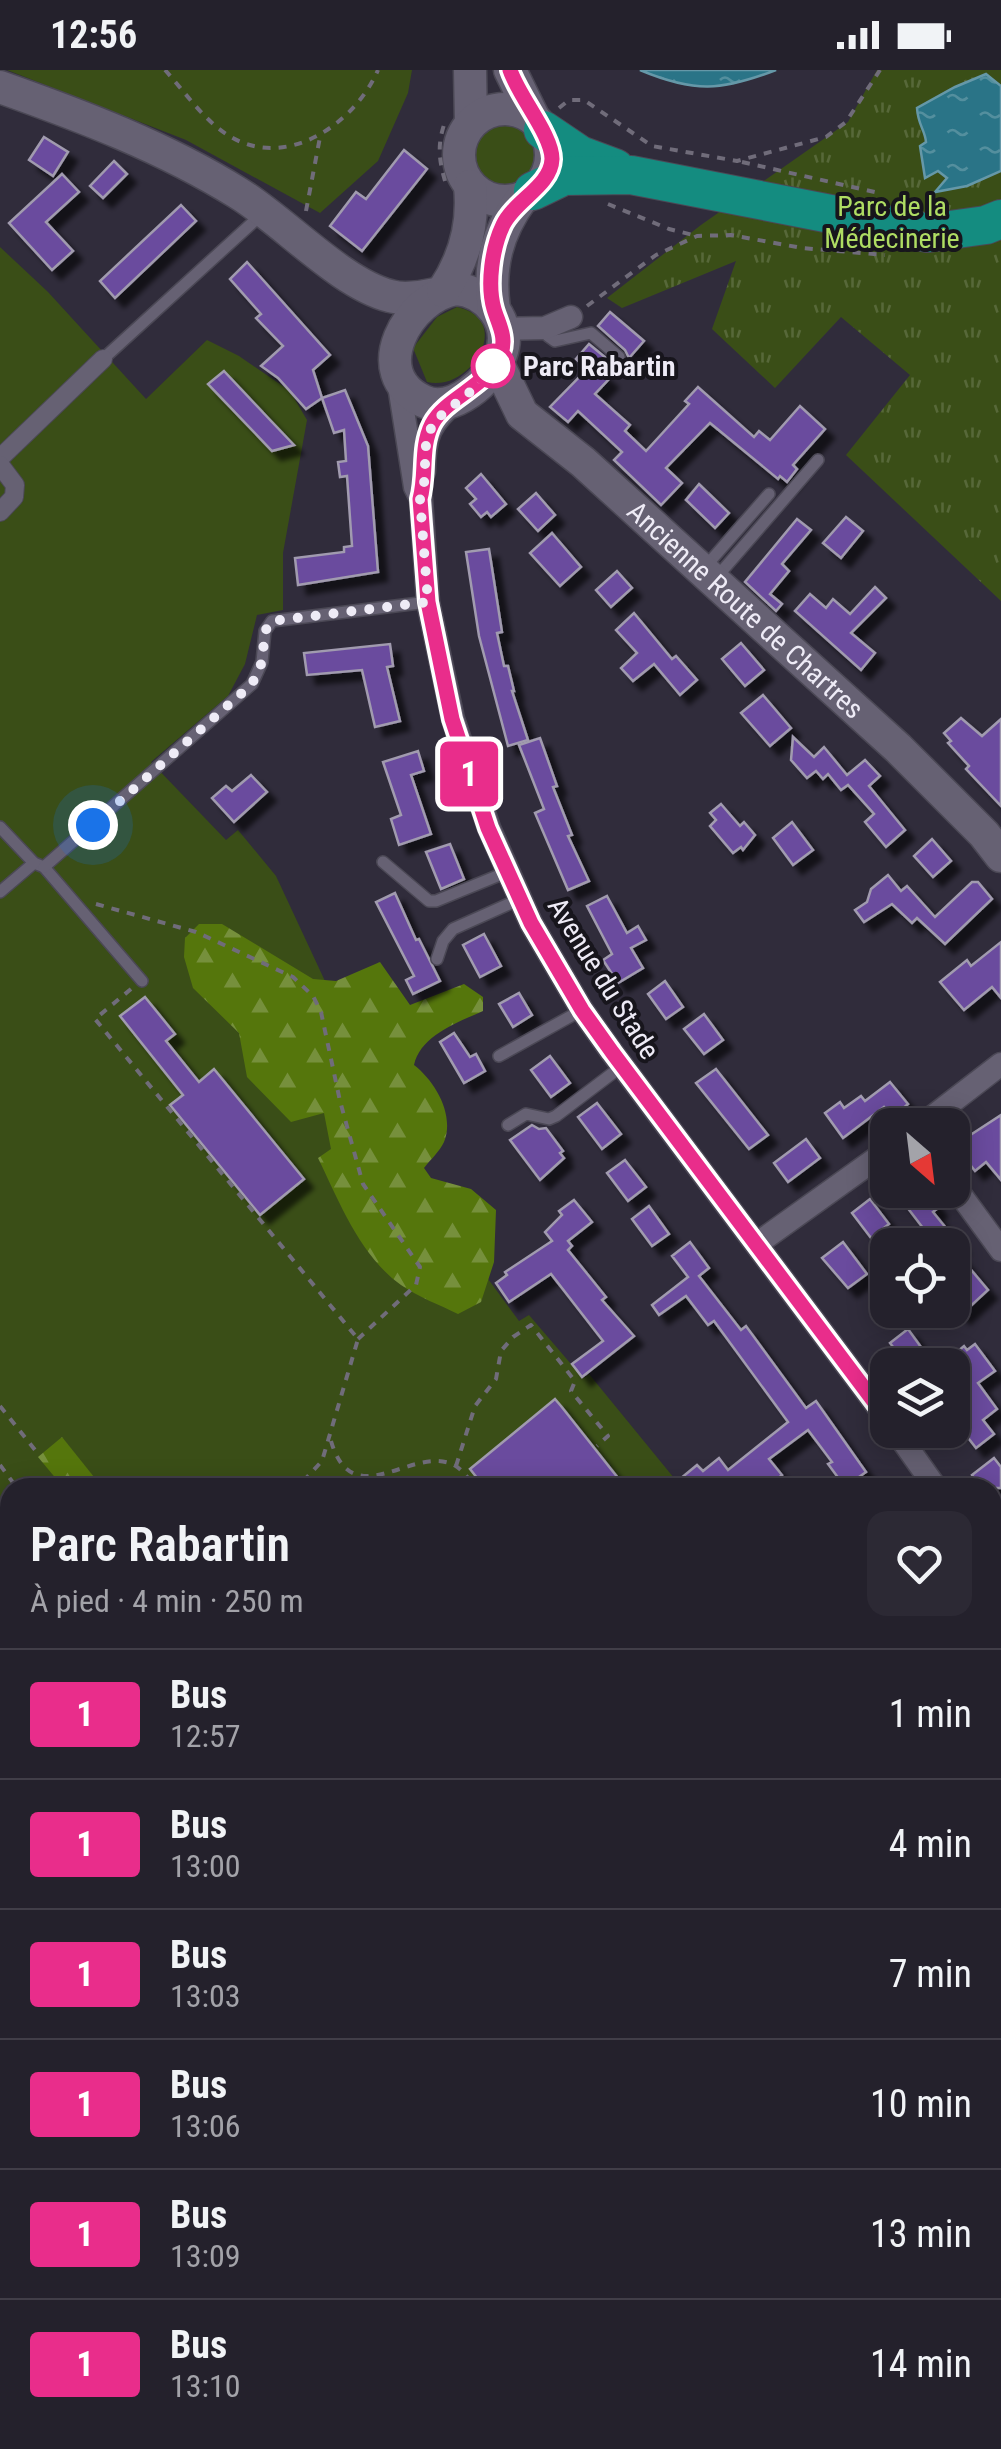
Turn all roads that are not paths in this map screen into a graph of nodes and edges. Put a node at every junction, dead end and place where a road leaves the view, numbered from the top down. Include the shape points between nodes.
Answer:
1 (470, 70) edge
2 (510, 70) edge
3 (0, 87) edge
4 (460, 118) junction
5 (539, 124) junction
6 (631, 176) junction
7 (458, 185) junction
8 (528, 194) junction
9 (265, 211) junction
10 (1001, 219) edge
11 (348, 276) junction
12 (440, 293) junction
13 (571, 317) road end
14 (498, 319) junction
15 (545, 328) junction
16 (619, 358) dead end
17 (103, 359) joint
18 (396, 361) junction
19 (497, 362) junction
20 (462, 397) junction
21 (522, 414) junction
22 (818, 460) dead end
23 (0, 461) edge
24 (769, 494) dead end
25 (420, 499) junction
26 (0, 512) edge
27 (708, 575) junction
28 (428, 602) junction
29 (0, 826) edge
30 (1001, 856) edge
31 (383, 862) dead end
32 (39, 866) junction
33 (507, 872) junction
34 (0, 892) edge
35 (520, 899) junction
36 (437, 959) dead end
37 (142, 981) road end
38 (582, 1010) junction
39 (499, 1056) dead end
40 (1001, 1064) edge
41 (622, 1066) junction
42 (944, 1108) edge
43 (508, 1126) dead end
44 (870, 1163) edge
45 (970, 1208) edge
46 (758, 1243) junction
47 (1001, 1250) edge
48 (870, 1395) edge
49 (907, 1448) edge
50 (929, 1478) edge

1 - 4 main road
2 - 5 main road
3 - 9 main road via 106,126
4 - 5 main road via 508,109
4 - 7 main road
5 - 6 highway via 580,155
5 - 8 main road via 552,162
6 - 8 highway via 564,176
6 - 10 highway via 928,233
7 - 8 main road via 494,200
7 - 12 main road via 473,212 461,260
8 - 14 main road via 496,245
9 - 11 main road
9 - 17 lane
11 - 12 main road via 390,296
11 - 18 main road
12 - 14 main road via 469,290
12 - 18 main road via 417,310
13 - 15 street
14 - 15 street
14 - 19 main road via 503,349
15 - 16 lane via 556,340 591,334
17 - 23 street
18 - 20 main road via 404,385 420,400
18 - 25 street, Avenue du Stade
19 - 20 main road
19 - 21 main road, Ancienne Route de Chartres
20 - 21 main road
20 - 25 street, Avenue du Stade via 433,422
21 - 27 main road, Ancienne Route de Chartres
22 - 27 lane
23 - 26 street via 15,485
24 - 27 lane
25 - 28 street, Avenue du Stade
27 - 30 main road, Ancienne Route de Chartres via 898,748
28 - 32 lane via 272,621 252,684
28 - 33 street, Avenue du Stade via 452,719
29 - 32 lane
31 - 33 lane via 429,901
32 - 34 lane
32 - 37 lane
33 - 35 street, Avenue du Stade
35 - 36 lane via 453,929
35 - 38 street, Avenue du Stade
38 - 39 lane
38 - 41 street, Avenue du Stade
40 - 42 street
41 - 43 lane via 556,1116 526,1114
41 - 46 street, Avenue du Stade
44 - 46 street
45 - 47 street
46 - 48 street, Avenue du Stade
49 - 50 street

